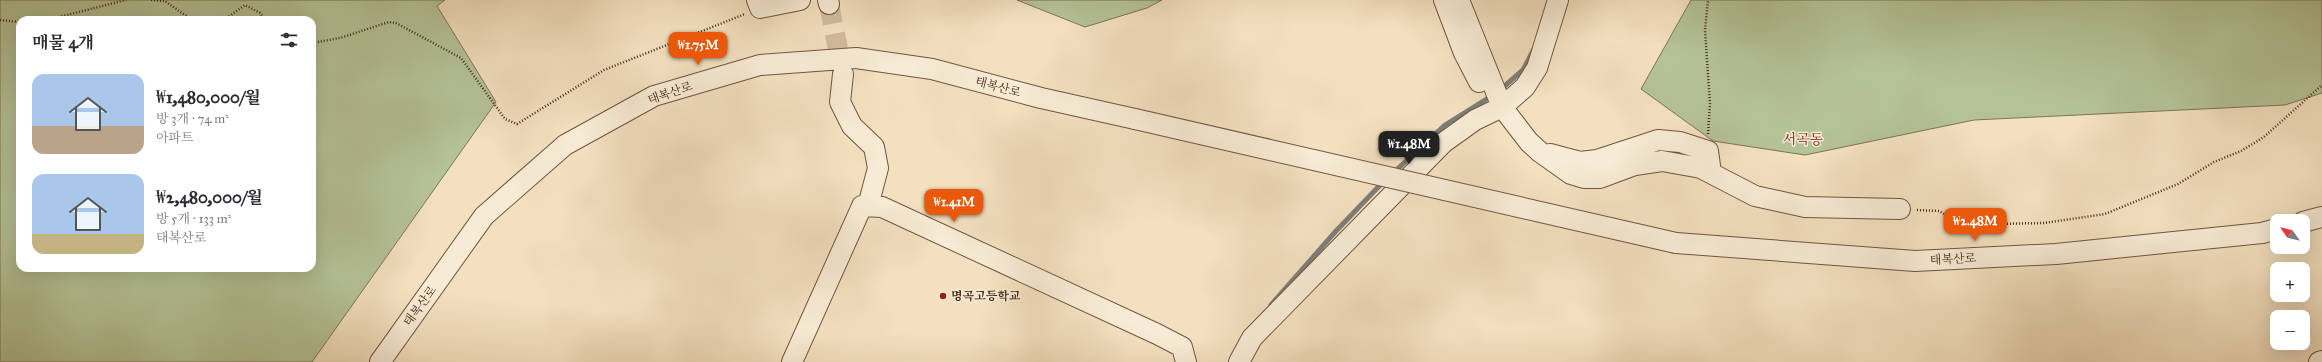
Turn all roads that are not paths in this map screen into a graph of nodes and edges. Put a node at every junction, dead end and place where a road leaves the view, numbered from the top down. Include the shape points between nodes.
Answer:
1 (800, 0) edge
2 (1444, 0) edge
3 (1459, 0) edge
4 (1558, 0) edge
5 (758, 4) edge
6 (843, 74) tunnel mouth
7 (1493, 85) junction
8 (1502, 107) junction
9 (1540, 152) junction
10 (1711, 173) junction
11 (868, 206) junction
12 (1900, 209) road end
13 (2322, 217) edge
14 (2310, 220) edge
15 (2270, 231) edge
16 (380, 362) edge
17 (792, 362) edge
18 (1186, 362) edge
19 (1240, 362) edge

1 - 5 street
2 - 7 street via 1478,82
3 - 7 street
4 - 8 street via 1537,68 1525,87
6 - 11 street via 840,102 852,126 874,147 877,161 878,168
7 - 8 street
8 - 9 street
8 - 19 street via 1475,120 1443,143 1252,338
9 - 10 street via 1571,174 1584,178 1600,178 1635,166 1662,161 1702,168
9 - 10 street via 1580,162 1597,160 1658,140 1680,142 1708,151
10 - 12 street via 1754,196 1805,207
11 - 17 street via 862,206
11 - 18 street via 882,207 1157,334 1182,347
13 - 14 street
15 - 16 street, 태복산로, bridge via 2056,254 1914,261 1676,243 1041,98 932,69 856,58 760,65 654,96 565,145 484,216

